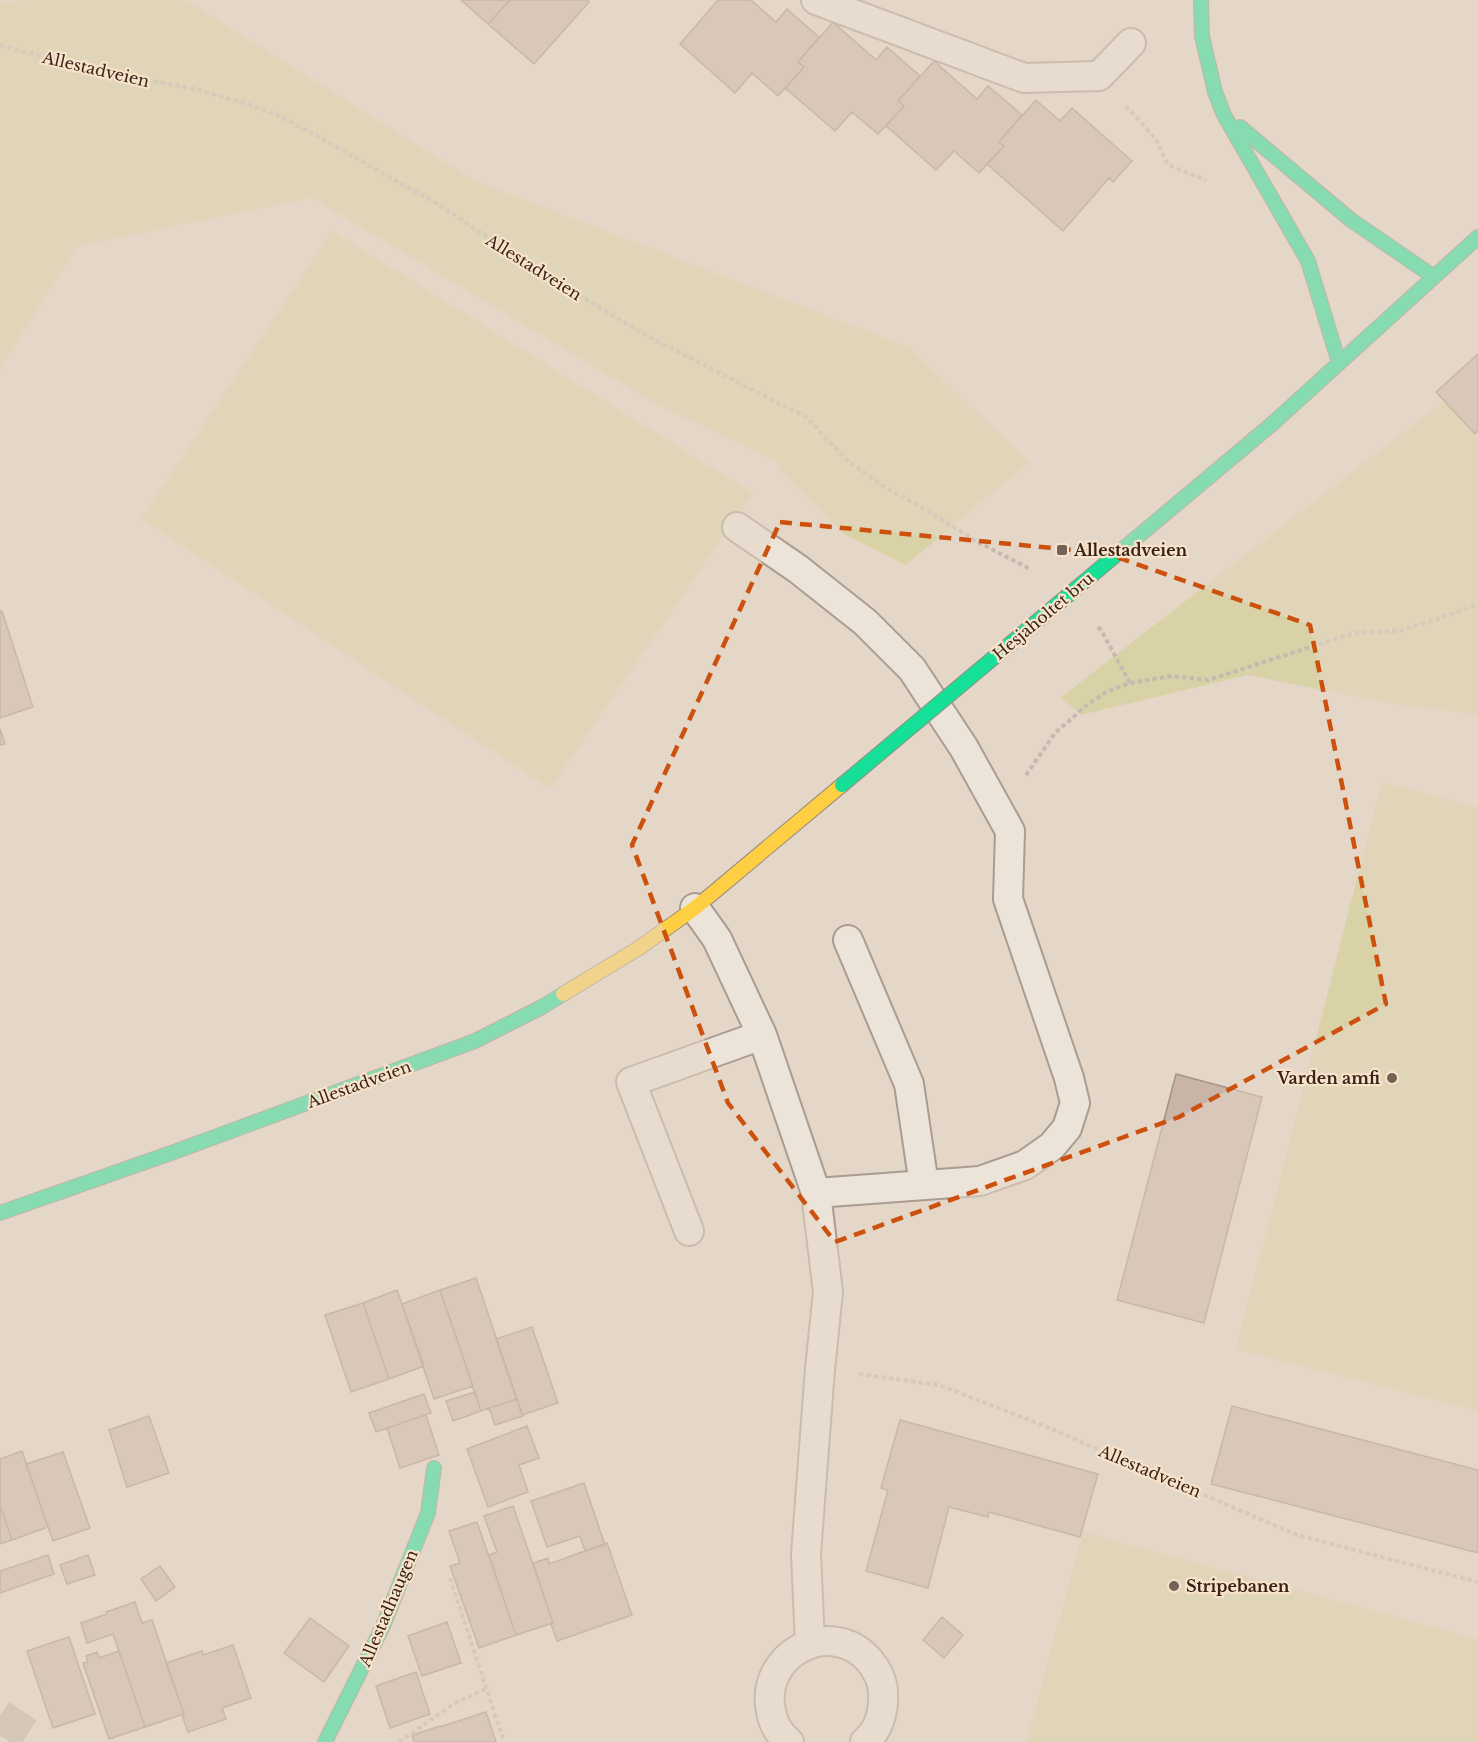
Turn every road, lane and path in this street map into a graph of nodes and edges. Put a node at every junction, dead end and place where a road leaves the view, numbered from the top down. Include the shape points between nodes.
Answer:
1 (816, 0) edge
2 (1201, 0) edge
3 (1131, 43) dead end
4 (0, 45) edge
5 (1099, 76) junction
6 (1224, 115) junction
7 (1206, 180) dead end
8 (1478, 237) edge
9 (1434, 277) junction
10 (1339, 363) junction
11 (737, 527) dead end
12 (1031, 570) dead end
13 (1478, 604) edge
14 (1101, 630) dead end
15 (1130, 683) junction
16 (842, 785) joint
17 (1010, 831) junction
18 (695, 908) junction
19 (848, 940) dead end
20 (762, 1035) junction
21 (924, 1185) junction
22 (816, 1193) junction
23 (0, 1213) edge
24 (689, 1231) dead end
25 (820, 1369) junction
26 (434, 1468) dead end
27 (428, 1513) junction
28 (1478, 1582) edge
29 (810, 1644) junction
30 (487, 1688) junction
31 (783, 1740) edge
32 (325, 1742) edge
33 (399, 1742) edge
34 (504, 1742) edge
35 (865, 1742) edge

1 - 5 lane via 1024,78
2 - 6 main road via 1202,36
3 - 5 lane
4 - 12 path, Allestadveien via 124,76 196,89 279,116 441,206 635,329 806,417 847,460 886,488
5 - 7 path via 1155,138 1168,165
6 - 9 main road via 1351,220
6 - 10 main road via 1308,261
8 - 9 main road
9 - 10 main road
10 - 16 main road, Hesjaholtet bru, bridge via 1272,424
11 - 17 lane via 798,568 865,622 912,669 964,748
13 - 15 path via 1398,631 1354,633 1208,680 1172,676
14 - 15 path
15 - 17 path via 1086,705 1054,733 1024,778
16 - 18 main road, Allestadveien
17 - 21 lane via 1008,900 1075,1103 1067,1128 1052,1146 1025,1165 980,1181
18 - 20 lane via 717,939
18 - 23 main road, Allestadveien via 591,978 475,1041
19 - 21 lane via 909,1084
20 - 22 lane
20 - 24 lane via 631,1082
21 - 22 lane
22 - 25 lane via 828,1292
25 - 28 path, Allestadveien via 939,1385 1298,1535
25 - 29 lane via 806,1554
26 - 27 main road, Allestadhaugen
27 - 30 path
27 - 32 main road, Allestadhaugen via 383,1626
29 - 31 lane via 779,1665 771,1682 769,1701
29 - 35 lane via 829,1641 847,1645 864,1654 876,1669 883,1686 884,1706 878,1724
30 - 33 path via 455,1703
30 - 34 path

